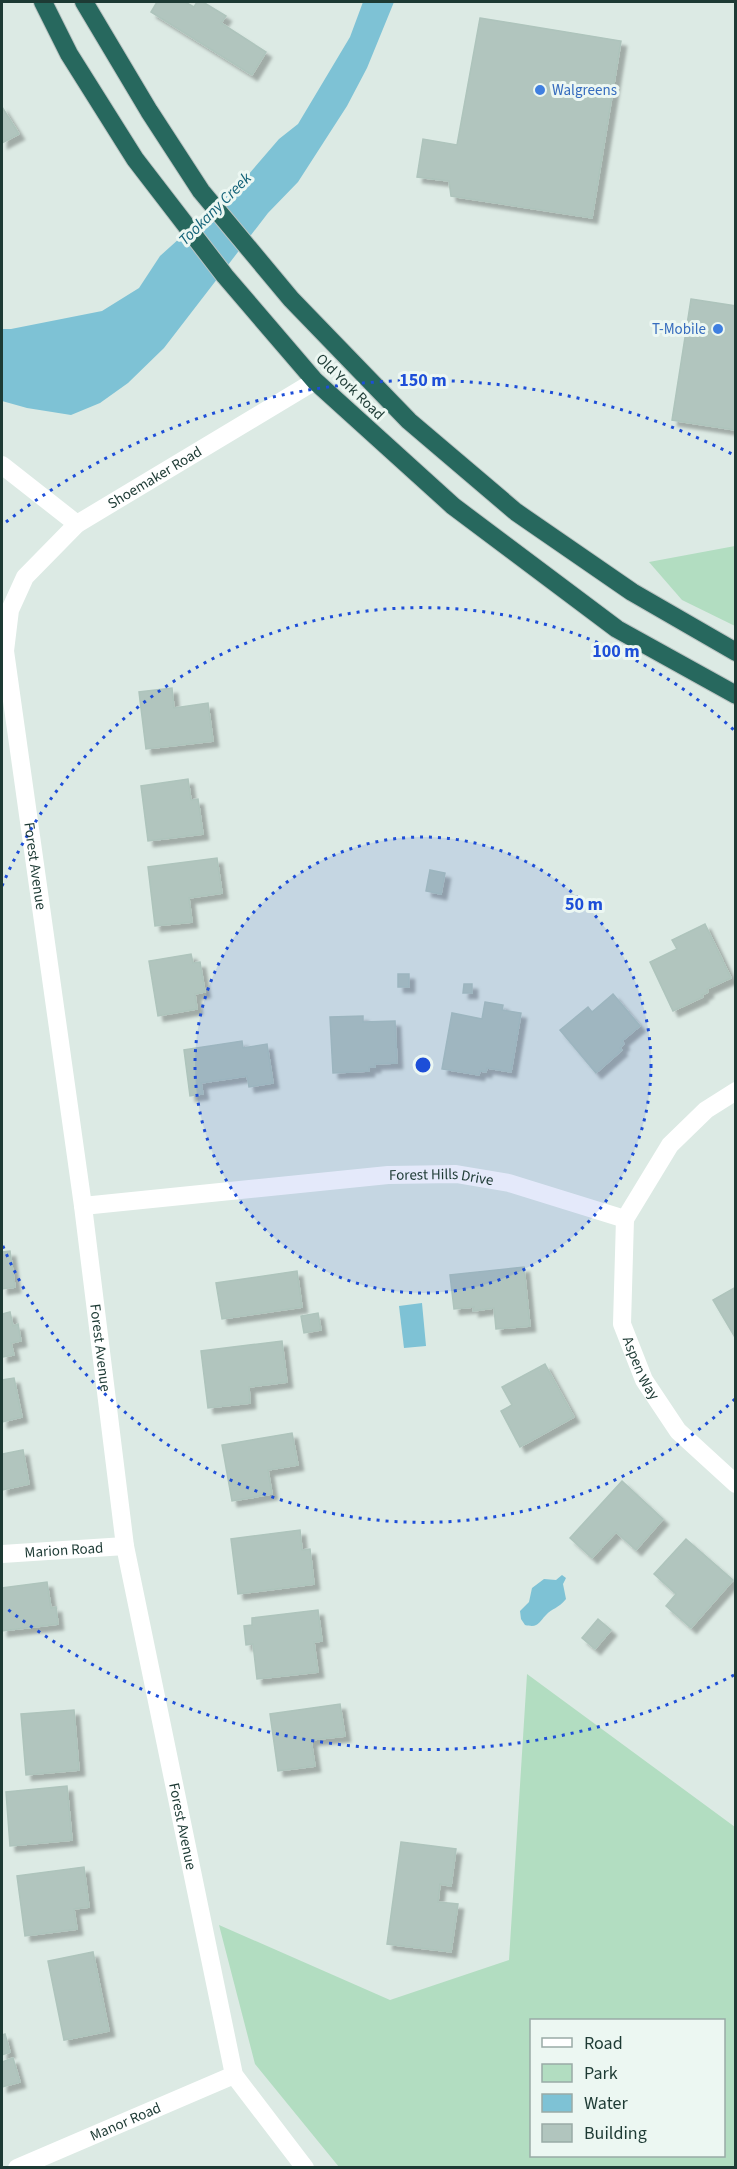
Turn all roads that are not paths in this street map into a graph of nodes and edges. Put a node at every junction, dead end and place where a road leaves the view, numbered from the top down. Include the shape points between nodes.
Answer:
1 (43, 2) edge
2 (84, 2) edge
3 (315, 381) junction
4 (2, 465) edge
5 (77, 524) junction
6 (735, 652) edge
7 (735, 695) edge
8 (735, 1091) edge
9 (83, 1206) junction
10 (625, 1219) junction
11 (735, 1484) edge
12 (125, 1546) junction
13 (2, 1554) edge
14 (234, 2074) junction
15 (17, 2168) edge
16 (305, 2168) edge

1 - 3 highway, Old York Road via 69,54 135,159 225,276
2 - 6 highway, Old York Road via 201,191 291,299 409,421 512,509 632,592
3 - 5 street, Shoemaker Road
3 - 7 highway, Old York Road via 453,506 608,622
4 - 5 street
5 - 9 street, Forest Avenue via 25,577 10,610 5,651
8 - 10 street via 706,1110 670,1145
9 - 10 street, Forest Hills Drive via 388,1174 456,1174 509,1183
9 - 12 street, Forest Avenue
10 - 11 street, Aspen Way via 622,1324 644,1380 678,1431
12 - 13 street, Marion Road
12 - 14 street, Forest Avenue
14 - 15 street, Manor Road
14 - 16 street, Forest Avenue

